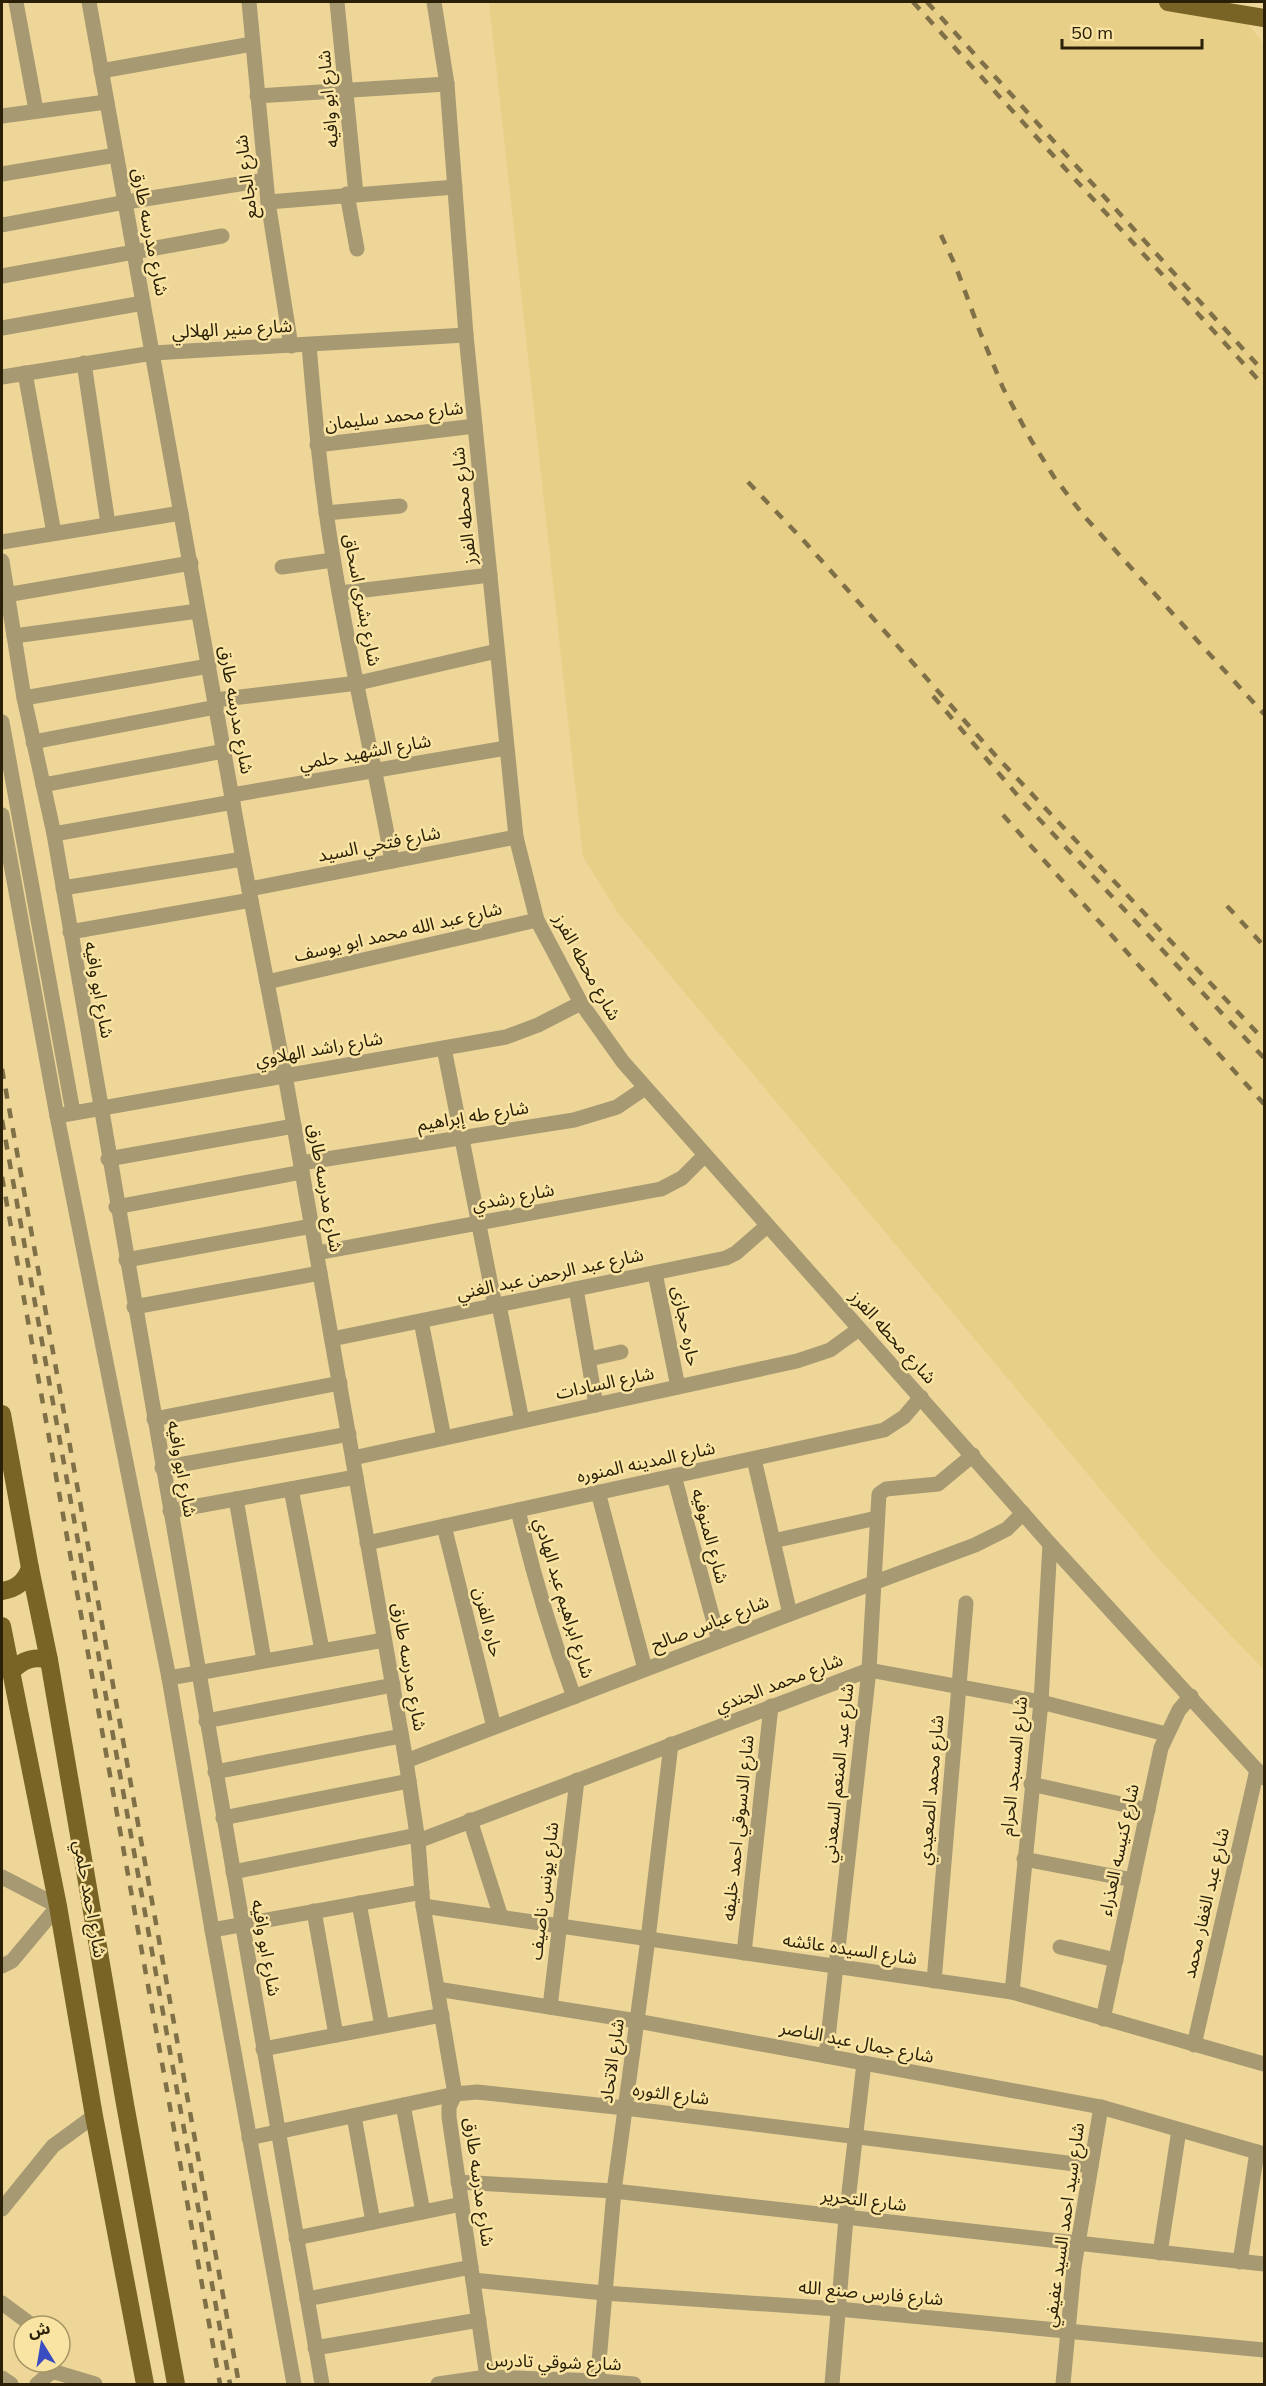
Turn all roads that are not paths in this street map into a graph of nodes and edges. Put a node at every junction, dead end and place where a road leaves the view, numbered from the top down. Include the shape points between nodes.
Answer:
1 (16, 2) edge
2 (89, 2) edge
3 (249, 2) edge
4 (338, 2) edge
5 (434, 2) edge
6 (1168, 2) edge
7 (1264, 18) edge
8 (252, 44) junction
9 (101, 71) junction
10 (447, 84) junction
11 (347, 90) junction
12 (257, 96) junction
13 (106, 102) junction
14 (36, 110) junction
15 (2, 116) edge
16 (116, 155) junction
17 (2, 174) edge
18 (265, 180) junction
19 (455, 187) junction
20 (351, 194) junction
21 (126, 202) junction
22 (268, 202) junction
23 (2, 225) edge
24 (222, 236) dead end
25 (357, 249) dead end
26 (134, 252) junction
27 (2, 276) edge
28 (143, 303) junction
29 (2, 328) edge
30 (466, 335) junction
31 (309, 345) junction
32 (291, 346) junction
33 (153, 353) junction
34 (84, 363) junction
35 (25, 373) junction
36 (2, 377) edge
37 (475, 426) junction
38 (317, 445) junction
39 (400, 506) dead end
40 (181, 513) junction
41 (326, 513) junction
42 (108, 524) junction
43 (54, 533) junction
44 (2, 542) edge
45 (333, 560) junction
46 (2, 561) edge
47 (191, 563) junction
48 (282, 567) dead end
49 (490, 575) junction
50 (340, 593) junction
51 (6, 595) junction
52 (198, 611) junction
53 (14, 636) junction
54 (496, 651) junction
55 (209, 666) junction
56 (358, 683) junction
57 (24, 698) junction
58 (215, 703) junction
59 (2, 722) edge
60 (33, 742) junction
61 (506, 748) junction
62 (224, 752) junction
63 (376, 770) junction
64 (43, 785) junction
65 (232, 799) junction
66 (2, 815) edge
67 (54, 834) junction
68 (516, 837) junction
69 (243, 859) junction
70 (392, 861) junction
71 (63, 888) junction
72 (250, 895) junction
73 (537, 920) junction
74 (70, 932) junction
75 (267, 982) junction
76 (581, 1003) junction
77 (444, 1048) junction
78 (285, 1075) junction
79 (645, 1088) junction
80 (99, 1107) junction
81 (74, 1112) junction
82 (57, 1116) junction
83 (294, 1126) junction
84 (462, 1137) junction
85 (705, 1155) junction
86 (108, 1160) junction
87 (301, 1168) junction
88 (116, 1207) junction
89 (479, 1223) junction
90 (312, 1226) junction
91 (766, 1226) junction
92 (317, 1253) junction
93 (126, 1260) junction
94 (320, 1273) junction
95 (655, 1273) junction
96 (576, 1289) junction
97 (497, 1305) junction
98 (134, 1307) junction
99 (421, 1321) junction
100 (859, 1329) junction
101 (332, 1340) junction
102 (621, 1352) dead end
103 (589, 1359) junction
104 (340, 1383) junction
105 (678, 1387) junction
106 (921, 1397) junction
107 (596, 1405) junction
108 (2, 1414) edge
109 (154, 1419) junction
110 (522, 1421) junction
111 (348, 1434) junction
112 (444, 1438) junction
113 (973, 1455) junction
114 (353, 1458) junction
115 (754, 1459) junction
116 (162, 1468) junction
117 (674, 1476) junction
118 (356, 1477) junction
119 (291, 1489) junction
120 (598, 1492) junction
121 (236, 1499) junction
122 (518, 1510) junction
123 (170, 1511) junction
124 (1023, 1513) junction
125 (877, 1518) junction
126 (444, 1526) junction
127 (773, 1541) junction
128 (368, 1542) junction
129 (1050, 1544) junction
130 (30, 1568) junction
131 (873, 1583) junction
132 (2, 1591) edge
133 (966, 1603) dead end
134 (790, 1614) junction
135 (2, 1626) edge
136 (384, 1640) junction
137 (719, 1641) junction
138 (322, 1650) junction
139 (49, 1660) junction
140 (264, 1660) junction
141 (645, 1669) junction
142 (869, 1670) junction
143 (12, 1671) junction
144 (198, 1672) junction
145 (169, 1678) junction
146 (393, 1685) junction
147 (959, 1686) junction
148 (1191, 1696) junction
149 (574, 1697) junction
150 (1041, 1702) junction
151 (771, 1706) junction
152 (206, 1720) junction
153 (494, 1727) junction
154 (1166, 1734) junction
155 (401, 1736) junction
156 (671, 1744) junction
157 (406, 1761) junction
158 (215, 1772) junction
159 (1261, 1774) edge
160 (577, 1780) junction
161 (409, 1781) junction
162 (1031, 1784) junction
163 (1148, 1810) junction
164 (223, 1818) junction
165 (470, 1820) junction
166 (417, 1838) junction
167 (1024, 1859) junction
168 (232, 1872) junction
169 (2, 1877) edge
170 (1133, 1880) junction
171 (422, 1899) junction
172 (359, 1903) junction
173 (58, 1906) junction
174 (314, 1911) junction
175 (501, 1917) junction
176 (242, 1924) junction
177 (560, 1926) junction
178 (212, 1929) junction
179 (648, 1939) junction
180 (1060, 1947) dead end
181 (744, 1953) junction
182 (1116, 1960) junction
183 (2, 1966) edge
184 (836, 1966) junction
185 (934, 1981) junction
186 (437, 1989) junction
187 (1012, 1992) junction
188 (550, 2007) junction
189 (442, 2015) junction
190 (1103, 2019) junction
191 (637, 2020) junction
192 (382, 2026) junction
193 (336, 2035) junction
194 (1194, 2044) junction
195 (263, 2049) junction
196 (826, 2055) junction
197 (864, 2062) junction
198 (1264, 2064) edge
199 (455, 2094) junction
200 (403, 2105) junction
201 (1101, 2107) junction
202 (625, 2108) junction
203 (94, 2116) junction
204 (354, 2116) junction
205 (1179, 2130) junction
206 (278, 2133) junction
207 (249, 2138) junction
208 (855, 2138) junction
209 (1261, 2153) edge
210 (1091, 2166) junction
211 (458, 2182) junction
212 (614, 2191) junction
213 (462, 2204) junction
214 (2, 2209) edge
215 (423, 2212) junction
216 (846, 2218) junction
217 (373, 2223) junction
218 (296, 2238) junction
219 (1078, 2244) junction
220 (1160, 2253) junction
221 (1240, 2262) junction
222 (1264, 2265) edge
223 (472, 2273) junction
224 (604, 2293) junction
225 (307, 2299) junction
226 (2, 2303) edge
227 (838, 2309) junction
228 (17, 2314) edge
229 (478, 2320) junction
230 (1068, 2331) junction
231 (315, 2348) junction
232 (1264, 2350) edge
233 (49, 2374) edge
234 (72, 2374) edge
235 (2, 2378) edge
236 (487, 2381) edge
237 (598, 2383) edge
238 (10, 2385) edge
239 (37, 2385) edge
240 (95, 2385) edge
241 (145, 2385) edge
242 (176, 2385) edge
243 (294, 2385) edge
244 (322, 2385) edge
245 (438, 2385) edge
246 (634, 2385) edge
247 (831, 2385) edge
248 (1063, 2385) edge

1 - 14 street
2 - 9 street, شارع مدرسه طارق
3 - 8 street, شارع الجامع
4 - 11 street, شارع ابو وافيه
5 - 10 street, شارع محطه الفرز
6 - 7 main road
8 - 9 street
8 - 12 street, شارع الجامع
9 - 13 street, شارع مدرسه طارق
10 - 11 street
10 - 19 street, شارع محطه الفرز
11 - 12 street
11 - 20 street, شارع ابو وافيه
12 - 18 street, شارع الجامع
13 - 14 street
13 - 16 street, شارع مدرسه طارق
14 - 15 street
16 - 17 street
16 - 21 street, شارع مدرسه طارق
18 - 21 street
18 - 22 street, شارع الجامع
19 - 20 street
19 - 30 street, شارع محطه الفرز
20 - 22 street
20 - 25 street, شارع ابو وافيه
21 - 23 street
21 - 26 street, شارع مدرسه طارق
22 - 32 street, شارع الجامع
24 - 26 street
26 - 27 street
26 - 28 street, شارع مدرسه طارق
28 - 29 street
28 - 33 street, شارع مدرسه طارق
30 - 31 street, شارع منير الهلالي
30 - 37 street, شارع محطه الفرز
31 - 32 street, شارع منير الهلالي
31 - 38 street, شارع بشرى اسحاق
32 - 33 street, شارع منير الهلالي
33 - 34 street, شارع منير الهلالي
33 - 40 street, شارع مدرسه طارق
34 - 35 street, شارع منير الهلالي
34 - 42 street
35 - 36 street, شارع منير الهلالي
35 - 43 street
37 - 38 street, شارع محمد سليمان
37 - 49 street, شارع محطه الفرز
38 - 41 street, شارع بشرى اسحاق
39 - 41 street
40 - 42 street
40 - 47 street, شارع مدرسه طارق
41 - 45 street, شارع بشرى اسحاق
42 - 43 street
43 - 44 street
45 - 48 street
45 - 50 street, شارع بشرى اسحاق
46 - 51 street, شارع ابو وافيه
47 - 51 street
47 - 52 street, شارع مدرسه طارق
49 - 50 street
49 - 54 street, شارع محطه الفرز
50 - 56 street, شارع بشرى اسحاق
51 - 53 street, شارع ابو وافيه
52 - 53 street
52 - 55 street, شارع مدرسه طارق
53 - 57 street, شارع ابو وافيه
54 - 56 street
54 - 61 street, شارع محطه الفرز
55 - 57 street
55 - 58 street, شارع مدرسه طارق
56 - 58 street
56 - 63 street, شارع بشرى اسحاق
57 - 60 street, شارع ابو وافيه
58 - 60 street
58 - 62 street, شارع مدرسه طارق
59 - 81 street
60 - 64 street, شارع ابو وافيه
61 - 63 street, شارع الشهيد حلمي
61 - 68 street, شارع محطه الفرز
62 - 64 street
62 - 65 street, شارع مدرسه طارق
63 - 65 street, شارع الشهيد حلمي
63 - 70 street, شارع بشرى اسحاق
64 - 67 street, شارع ابو وافيه
65 - 67 street, شارع الشهيد حلمي
65 - 69 street, شارع مدرسه طارق
66 - 82 street
67 - 71 street, شارع ابو وافيه
68 - 70 street, شارع فتحي السيد
68 - 73 street, شارع محطه الفرز
69 - 71 street
69 - 72 street, شارع مدرسه طارق
70 - 72 street, شارع فتحي السيد
71 - 74 street, شارع ابو وافيه
72 - 74 street, شارع فتحي السيد
72 - 75 street, شارع مدرسه طارق
73 - 75 street, شارع عبد الله محمد ابو يوسف
73 - 76 street, شارع محطه الفرز
74 - 80 street, شارع ابو وافيه
75 - 78 street, شارع مدرسه طارق
76 - 77 street, شارع راشد الهلاوي via 522,1032
76 - 79 street, شارع محطه الفرز
77 - 78 street, شارع راشد الهلاوي
77 - 84 street
78 - 80 street, شارع راشد الهلاوي
78 - 83 street, شارع مدرسه طارق
79 - 84 street, شارع طه إبراهيم via 617,1107 594,1115
79 - 85 street, شارع محطه الفرز
80 - 81 street, شارع راشد الهلاوي
80 - 86 street, شارع ابو وافيه
81 - 82 street, شارع راشد الهلاوي
82 - 145 street
83 - 86 street
83 - 87 street, شارع مدرسه طارق
84 - 87 street, شارع طه إبراهيم
84 - 89 street
85 - 89 street, شارع رشدي via 682,1178 661,1189
85 - 91 street, شارع محطه الفرز
86 - 88 street, شارع ابو وافيه
87 - 88 street, شارع طه إبراهيم
87 - 90 street, شارع مدرسه طارق
88 - 93 street, شارع ابو وافيه
89 - 92 street, شارع رشدي
89 - 97 street
90 - 92 street, شارع مدرسه طارق
90 - 93 street
91 - 95 street, شارع عبد الرحمن عبد الغني via 726,1258
91 - 100 street, شارع محطه الفرز
92 - 94 street, شارع مدرسه طارق
93 - 98 street, شارع ابو وافيه
94 - 98 street
94 - 101 street, شارع مدرسه طارق
95 - 96 street, شارع عبد الرحمن عبد الغني
95 - 105 street, حاره حجازى
96 - 97 street, شارع عبد الرحمن عبد الغني
96 - 103 street
97 - 99 street, شارع عبد الرحمن عبد الغني
97 - 110 street
98 - 109 street, شارع ابو وافيه
99 - 101 street, شارع عبد الرحمن عبد الغني
99 - 112 street
100 - 105 street, شارع السادات via 815,1356
100 - 106 street, شارع محطه الفرز
101 - 104 street, شارع مدرسه طارق
102 - 103 street
103 - 107 street
104 - 109 street
104 - 111 street, شارع مدرسه طارق
105 - 107 street, شارع السادات
106 - 113 street, شارع محطه الفرز
106 - 115 street, شارع المدينه المنوره via 904,1417 884,1430
107 - 110 street, شارع السادات
108 - 130 main road, شارع احمد حلمي
109 - 116 street, شارع ابو وافيه
110 - 112 street, شارع السادات
111 - 114 street, شارع مدرسه طارق
111 - 116 street
112 - 114 street, شارع السادات
113 - 124 street, شارع محطه الفرز
113 - 125 street, شارع عبد المنعم السعدني via 938,1484 886,1489 879,1494
114 - 118 street, شارع مدرسه طارق
115 - 117 street, شارع المدينه المنوره
115 - 127 street
116 - 123 street, شارع ابو وافيه
117 - 120 street, شارع المدينه المنوره
117 - 137 street, شارع المنوفيه
118 - 119 street
118 - 128 street, شارع مدرسه طارق
119 - 121 street
119 - 138 street
120 - 122 street, شارع المدينه المنوره
120 - 141 street
121 - 123 street
121 - 140 street
122 - 126 street, شارع المدينه المنوره
122 - 149 street, شارع ابراهيم عبد الهادي via 551,1636
123 - 144 street, شارع ابو وافيه
124 - 129 street, شارع محطه الفرز
124 - 131 street, شارع عباس صالح via 1007,1529 981,1543
125 - 127 street
125 - 131 street, شارع عبد المنعم السعدني
126 - 128 street, شارع المدينه المنوره
126 - 153 street, حاره الفرن
127 - 134 street
128 - 136 street, شارع مدرسه طارق
129 - 148 street, شارع محطه الفرز
129 - 150 street, شارع المسجد الحرام
130 - 132 main road via 22,1582
130 - 139 main road, شارع احمد حلمي
131 - 134 street, شارع عباس صالح
131 - 142 street, شارع عبد المنعم السعدني
133 - 147 street, شارع محمد الصعيدي
134 - 137 street, شارع عباس صالح
135 - 143 main road, شارع احمد حلمي
136 - 138 street
136 - 146 street, شارع مدرسه طارق
137 - 141 street, شارع عباس صالح
138 - 140 street
139 - 143 main road via 25,1660
139 - 242 main road, شارع احمد حلمي
140 - 144 street
141 - 149 street, شارع عباس صالح
142 - 147 street, شارع محمد الجندي
142 - 151 street, شارع محمد الجندي
142 - 184 street, شارع عبد المنعم السعدني
143 - 173 main road, شارع احمد حلمي
144 - 145 street
144 - 152 street, شارع ابو وافيه
145 - 178 street
146 - 152 street
146 - 155 street, شارع مدرسه طارق
147 - 150 street, شارع محمد الجندي
147 - 185 street, شارع محمد الصعيدي
148 - 154 street, شارع كنيسه العذراء
148 - 159 street, شارع محطه الفرز
149 - 153 street, شارع عباس صالح
150 - 154 street, شارع محمد الجندي
150 - 162 street, شارع المسجد الحرام
151 - 156 street, شارع محمد الجندي
151 - 181 street, شارع الدسوقي احمد خليفه
152 - 158 street, شارع ابو وافيه
153 - 157 street, شارع عباس صالح
154 - 163 street, شارع كنيسه العذراء
155 - 157 street, شارع مدرسه طارق
155 - 158 street
156 - 160 street, شارع محمد الجندي
156 - 179 street, شارع الاتحاد
157 - 161 street, شارع مدرسه طارق
158 - 164 street, شارع ابو وافيه
159 - 194 street, شارع عبد الغفار محمد
160 - 165 street, شارع محمد الجندي
160 - 177 street, شارع يونس ناصيف
161 - 164 street
161 - 166 street, شارع مدرسه طارق
162 - 163 street
162 - 167 street, شارع المسجد الحرام
163 - 170 street, شارع كنيسه العذراء
164 - 168 street, شارع ابو وافيه
165 - 166 street, شارع محمد الجندي
165 - 175 street
166 - 168 street, شارع محمد الجندي
166 - 171 street, شارع مدرسه طارق
167 - 170 street
167 - 187 street, شارع المسجد الحرام
168 - 176 street, شارع ابو وافيه
169 - 173 street
170 - 182 street, شارع كنيسه العذراء
171 - 172 street, شارع السيده عائشه
171 - 175 street, شارع السيده عائشه
171 - 186 street, شارع مدرسه طارق
172 - 174 street, شارع السيده عائشه
172 - 192 street
173 - 183 street via 12,1961
173 - 203 main road, شارع احمد حلمي
174 - 176 street, شارع السيده عائشه
174 - 193 street
175 - 177 street, شارع السيده عائشه
176 - 178 street, شارع السيده عائشه
176 - 195 street, شارع ابو وافيه
177 - 179 street, شارع السيده عائشه
177 - 188 street, شارع يونس ناصيف
178 - 207 street
179 - 181 street, شارع السيده عائشه
179 - 191 street, شارع الاتحاد
180 - 182 street
181 - 184 street, شارع السيده عائشه
182 - 190 street, شارع كنيسه العذراء
184 - 185 street, شارع السيده عائشه
184 - 196 street, شارع عبد المنعم السعدني
185 - 187 street, شارع السيده عائشه
186 - 188 street, شارع جمال عبد الناصر
186 - 189 street, شارع مدرسه طارق
187 - 190 street, شارع السيده عائشه
188 - 191 street, شارع جمال عبد الناصر
189 - 192 street
189 - 199 street, شارع مدرسه طارق
190 - 194 street, شارع السيده عائشه
191 - 196 street, شارع جمال عبد الناصر
191 - 202 street, شارع الاتحاد
192 - 193 street
193 - 195 street
194 - 198 street, شارع السيده عائشه
195 - 206 street, شارع ابو وافيه
196 - 197 street, شارع جمال عبد الناصر
197 - 201 street, شارع جمال عبد الناصر
197 - 208 street
199 - 200 street, شارع الثوره
199 - 202 street, شارع الثوره via 477,2092
199 - 211 street, شارع مدرسه طارق via 448,2117
200 - 204 street, شارع الثوره
200 - 215 street
201 - 205 street, شارع جمال عبد الناصر
201 - 210 street, شارع سيد احمد السيد عفيفي
202 - 208 street, شارع الثوره
202 - 212 street, شارع الاتحاد
203 - 214 street via 53,2146
203 - 241 main road, شارع احمد حلمي
204 - 206 street, شارع الثوره
204 - 217 street
205 - 209 street, شارع جمال عبد الناصر
205 - 220 street
206 - 207 street, شارع الثوره
206 - 218 street, شارع ابو وافيه
207 - 243 street
208 - 210 street, شارع الثوره
208 - 216 street
209 - 221 street
210 - 219 street, شارع سيد احمد السيد عفيفي
211 - 212 street, شارع التحرير
211 - 213 street, شارع مدرسه طارق
212 - 216 street, شارع التحرير
212 - 224 street, شارع الاتحاد
213 - 215 street
213 - 223 street, شارع مدرسه طارق
215 - 217 street
216 - 219 street, شارع التحرير
216 - 227 street
217 - 218 street
218 - 225 street, شارع ابو وافيه
219 - 220 street, شارع التحرير
219 - 230 street, شارع سيد احمد السيد عفيفي
220 - 221 street, شارع التحرير
221 - 222 street, شارع التحرير
223 - 224 street, شارع فارس صنع الله
223 - 225 street, شارع فارس صنع الله
223 - 229 street, شارع مدرسه طارق
224 - 227 street, شارع فارس صنع الله
224 - 237 street, شارع الاتحاد
225 - 231 street, شارع ابو وافيه
226 - 228 street
227 - 230 street, شارع فارس صنع الله
227 - 247 street
229 - 231 street
229 - 236 street, شارع مدرسه طارق
230 - 232 street, شارع فارس صنع الله
230 - 248 street, شارع سيد احمد السيد عفيفي
231 - 244 street, شارع ابو وافيه
233 - 239 street
234 - 240 street
235 - 238 street
236 - 237 street, شارع شوقي تادرس
236 - 245 street, شارع شوقي تادرس
237 - 246 street, شارع شوقي تادرس

